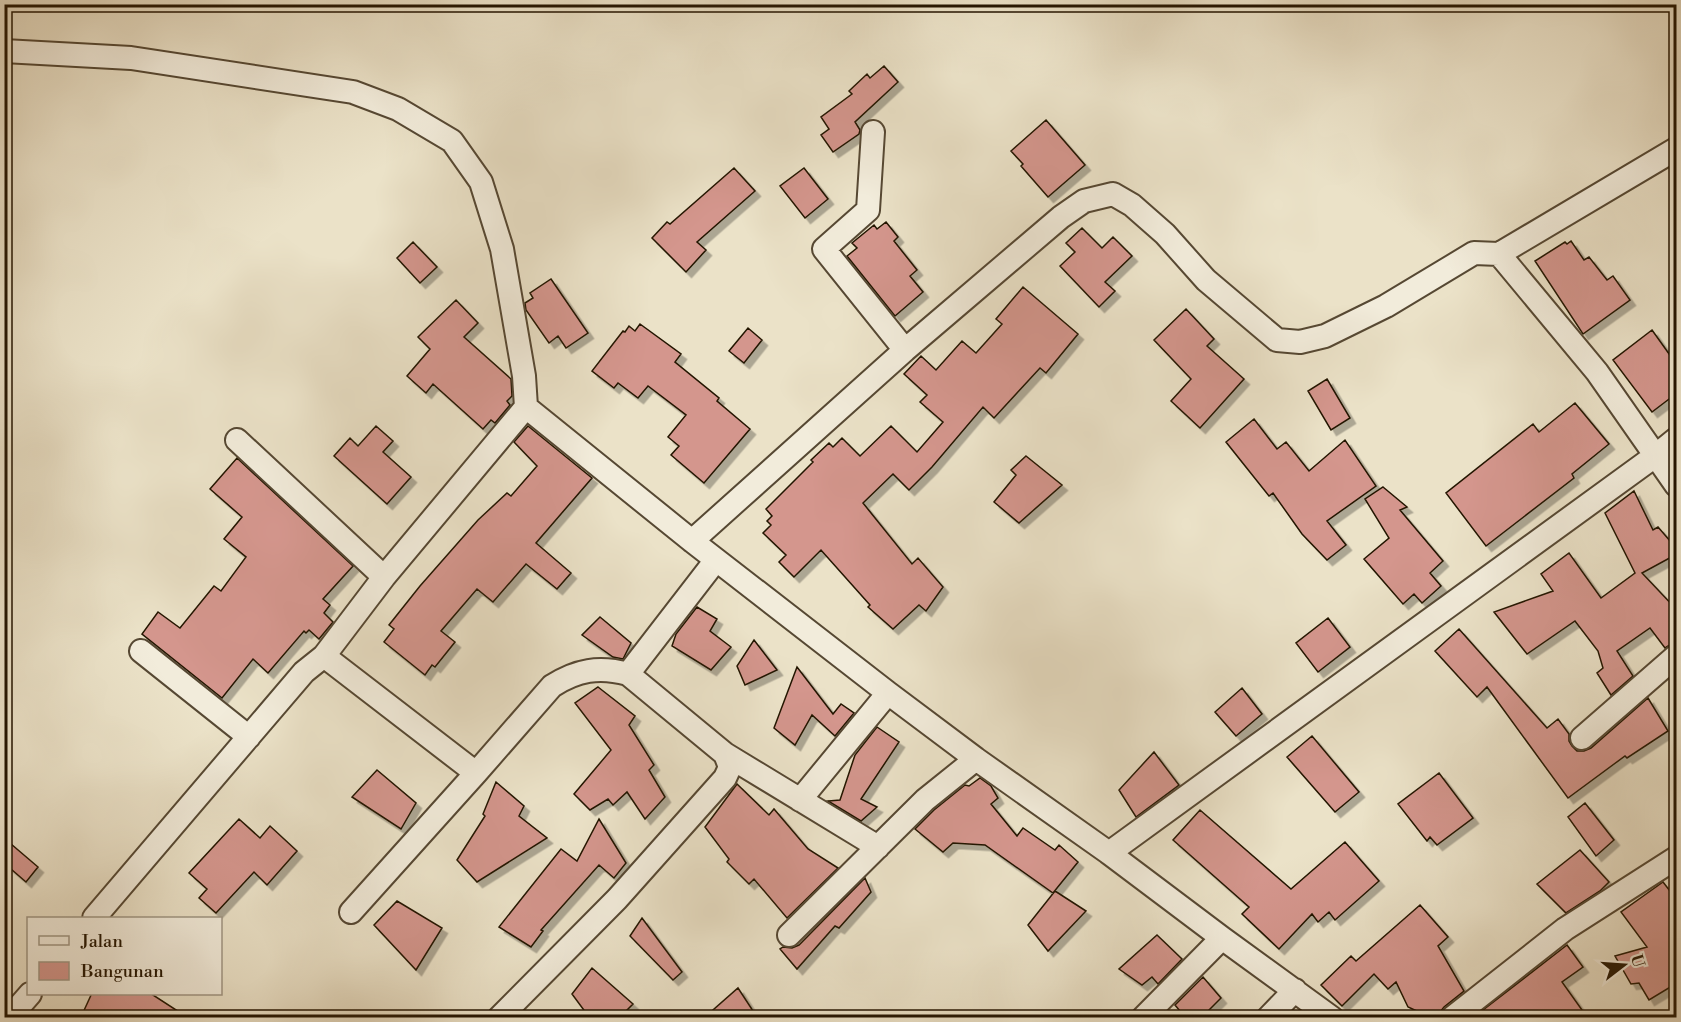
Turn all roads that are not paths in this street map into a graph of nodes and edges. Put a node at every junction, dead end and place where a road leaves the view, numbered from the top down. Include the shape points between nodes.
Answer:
1 (4, 51) edge
2 (873, 132) dead end
3 (1677, 149) edge
4 (1499, 254) junction
5 (905, 350) junction
6 (526, 407) junction
7 (1677, 439) edge
8 (237, 440) dead end
9 (1655, 456) junction
10 (1677, 485) edge
11 (692, 541) junction
12 (716, 560) junction
13 (384, 577) junction
14 (141, 651) dead end
15 (324, 656) junction
16 (1677, 656) edge
17 (628, 674) junction
18 (888, 693) junction
19 (249, 736) junction
20 (1582, 738) dead end
21 (725, 754) junction
22 (976, 759) junction
23 (476, 773) junction
24 (800, 800) junction
25 (878, 848) junction
26 (1109, 853) junction
27 (1677, 858) edge
28 (351, 912) dead end
29 (95, 917) edge
30 (789, 935) dead end
31 (1221, 938) junction
32 (1295, 990) junction
33 (28, 995) edge
34 (9, 1017) edge
35 (499, 1017) edge
36 (1143, 1017) edge
37 (1268, 1017) edge
38 (1332, 1017) edge
39 (1452, 1017) edge

1 - 6 street via 131,58 353,92 398,109 452,141 481,182 502,249
2 - 5 street via 868,210 824,249
3 - 4 street
4 - 5 street via 1474,253 1386,306 1325,336 1300,342 1277,340 1206,279 1165,234 1113,194 1084,201 1061,218
4 - 9 street via 1596,372
5 - 11 street
6 - 11 street
6 - 13 street
7 - 9 street
8 - 13 street
9 - 10 street
9 - 26 street
11 - 12 street
12 - 17 street
12 - 18 street
13 - 15 street
14 - 19 street
15 - 19 street via 304,672
15 - 23 street
16 - 20 street
17 - 21 street
17 - 23 street via 589,670 564,678 552,686
18 - 22 street
18 - 24 street
19 - 29 street
21 - 24 street
21 - 35 street via 730,767 725,778 617,899
22 - 25 street via 926,800
22 - 26 street
23 - 28 street
24 - 25 street
25 - 30 street
26 - 31 street
27 - 39 street via 1565,929
31 - 32 street
31 - 36 street
32 - 37 street
32 - 38 street
33 - 34 street

